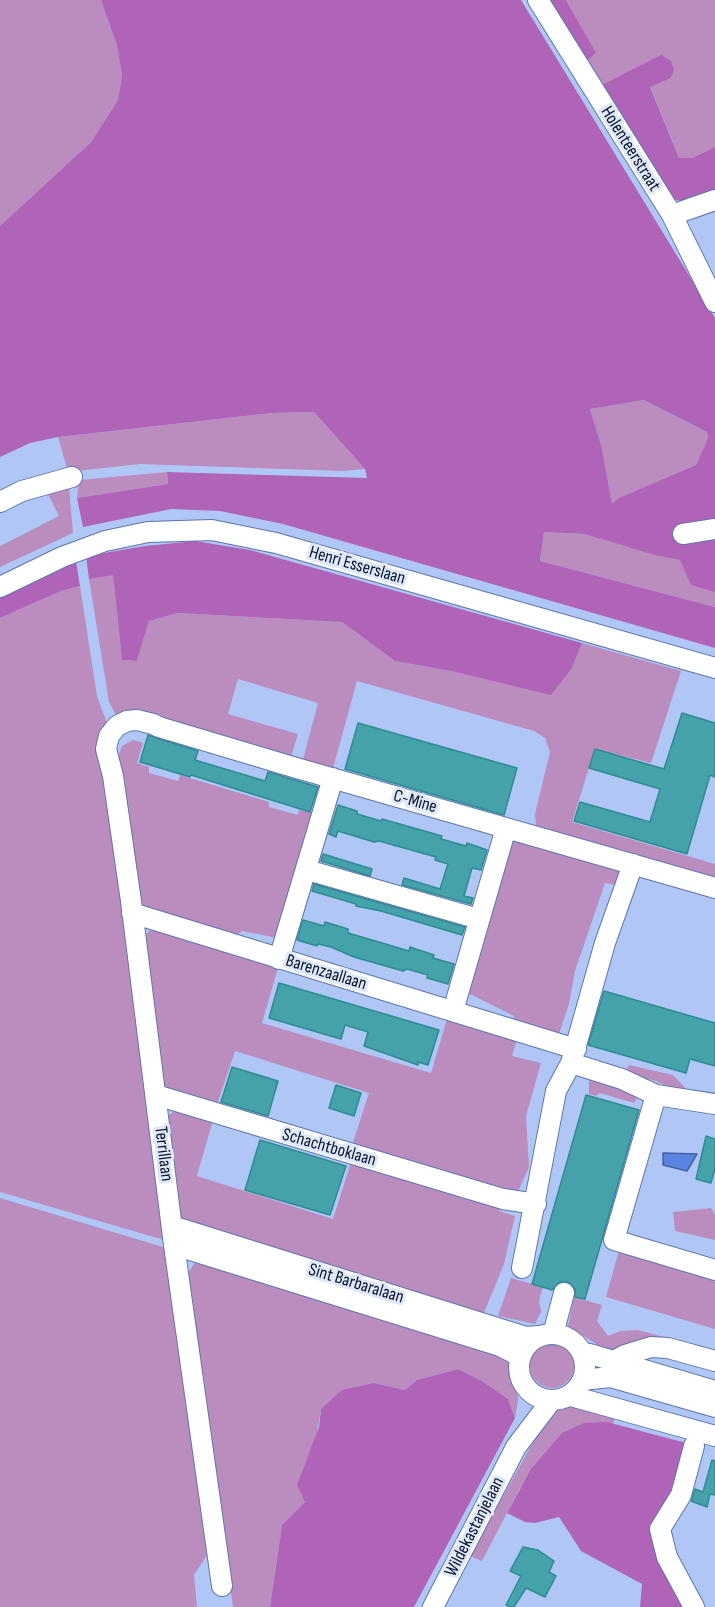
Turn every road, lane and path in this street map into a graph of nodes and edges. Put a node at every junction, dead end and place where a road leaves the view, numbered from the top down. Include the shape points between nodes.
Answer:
1 (538, 0) edge
2 (715, 200) edge
3 (672, 215) junction
4 (715, 302) edge
5 (72, 477) dead end
6 (0, 502) edge
7 (715, 529) edge
8 (683, 534) dead end
9 (0, 587) edge
10 (715, 668) edge
11 (117, 726) joint
12 (159, 727) junction
13 (111, 765) junction
14 (333, 778) junction
15 (506, 828) junction
16 (633, 864) junction
17 (307, 870) junction
18 (715, 888) edge
19 (479, 919) junction
20 (133, 921) junction
21 (279, 959) junction
22 (453, 1011) junction
23 (573, 1056) junction
24 (656, 1095) junction
25 (157, 1104) junction
26 (715, 1104) edge
27 (536, 1204) junction
28 (173, 1235) junction
29 (522, 1269) dead end
30 (715, 1270) edge
31 (564, 1293) dead end
32 (546, 1335) junction
33 (583, 1354) junction
34 (520, 1359) junction
35 (614, 1361) junction
36 (715, 1361) edge
37 (583, 1380) junction
38 (526, 1388) junction
39 (715, 1391) edge
40 (561, 1398) junction
41 (715, 1407) edge
42 (715, 1436) edge
43 (694, 1446) dead end
44 (516, 1447) junction
45 (222, 1586) dead end
46 (433, 1607) edge
47 (694, 1607) edge

1 - 3 street, Holenteerstraat
2 - 3 street
3 - 4 street, Holenteerstraat
5 - 6 street via 22,491
7 - 8 street
9 - 10 street, Henri Esserslaan via 105,541 148,532 212,530 276,543
11 - 12 street, C-Mine via 137,720
11 - 13 street, Terrillaan via 106,749
12 - 13 street via 133,730 119,743
12 - 14 street, C-Mine
13 - 20 street, Terrillaan
14 - 15 street, C-Mine
14 - 17 street
15 - 16 street, C-Mine
15 - 19 street
16 - 18 street, C-Mine
16 - 23 street via 605,943
17 - 19 street
17 - 21 street
19 - 22 street
20 - 21 street, Barenzaallaan via 163,924
20 - 25 street, Terrillaan
21 - 22 street, Barenzaallaan
22 - 23 street, Barenzaallaan via 520,1032
23 - 24 street, Barenzaallaan
23 - 27 street via 556,1091
24 - 26 street, Barenzaallaan
24 - 30 street via 614,1240
25 - 27 street, Schachtboklaan via 184,1104 503,1199
25 - 28 street, Terrillaan
27 - 29 street
28 - 32 street, Sint Barbaralaan via 526,1337
28 - 34 street, Sint Barbaralaan via 500,1346
28 - 45 street, Terrillaan
31 - 32 street
32 - 33 street via 571,1340
32 - 34 street via 528,1344
33 - 35 street
33 - 37 street
34 - 38 street, Wildekastanjelaan via 519,1369
35 - 36 street via 651,1347
35 - 39 street
37 - 40 street, Wildekastanjelaan
37 - 41 street via 610,1377
38 - 40 street via 534,1395
38 - 44 street, Wildekastanjelaan
40 - 42 street
40 - 44 street, Wildekastanjelaan
43 - 47 street via 681,1495 660,1529 667,1557
44 - 46 street, Wildekastanjelaan

